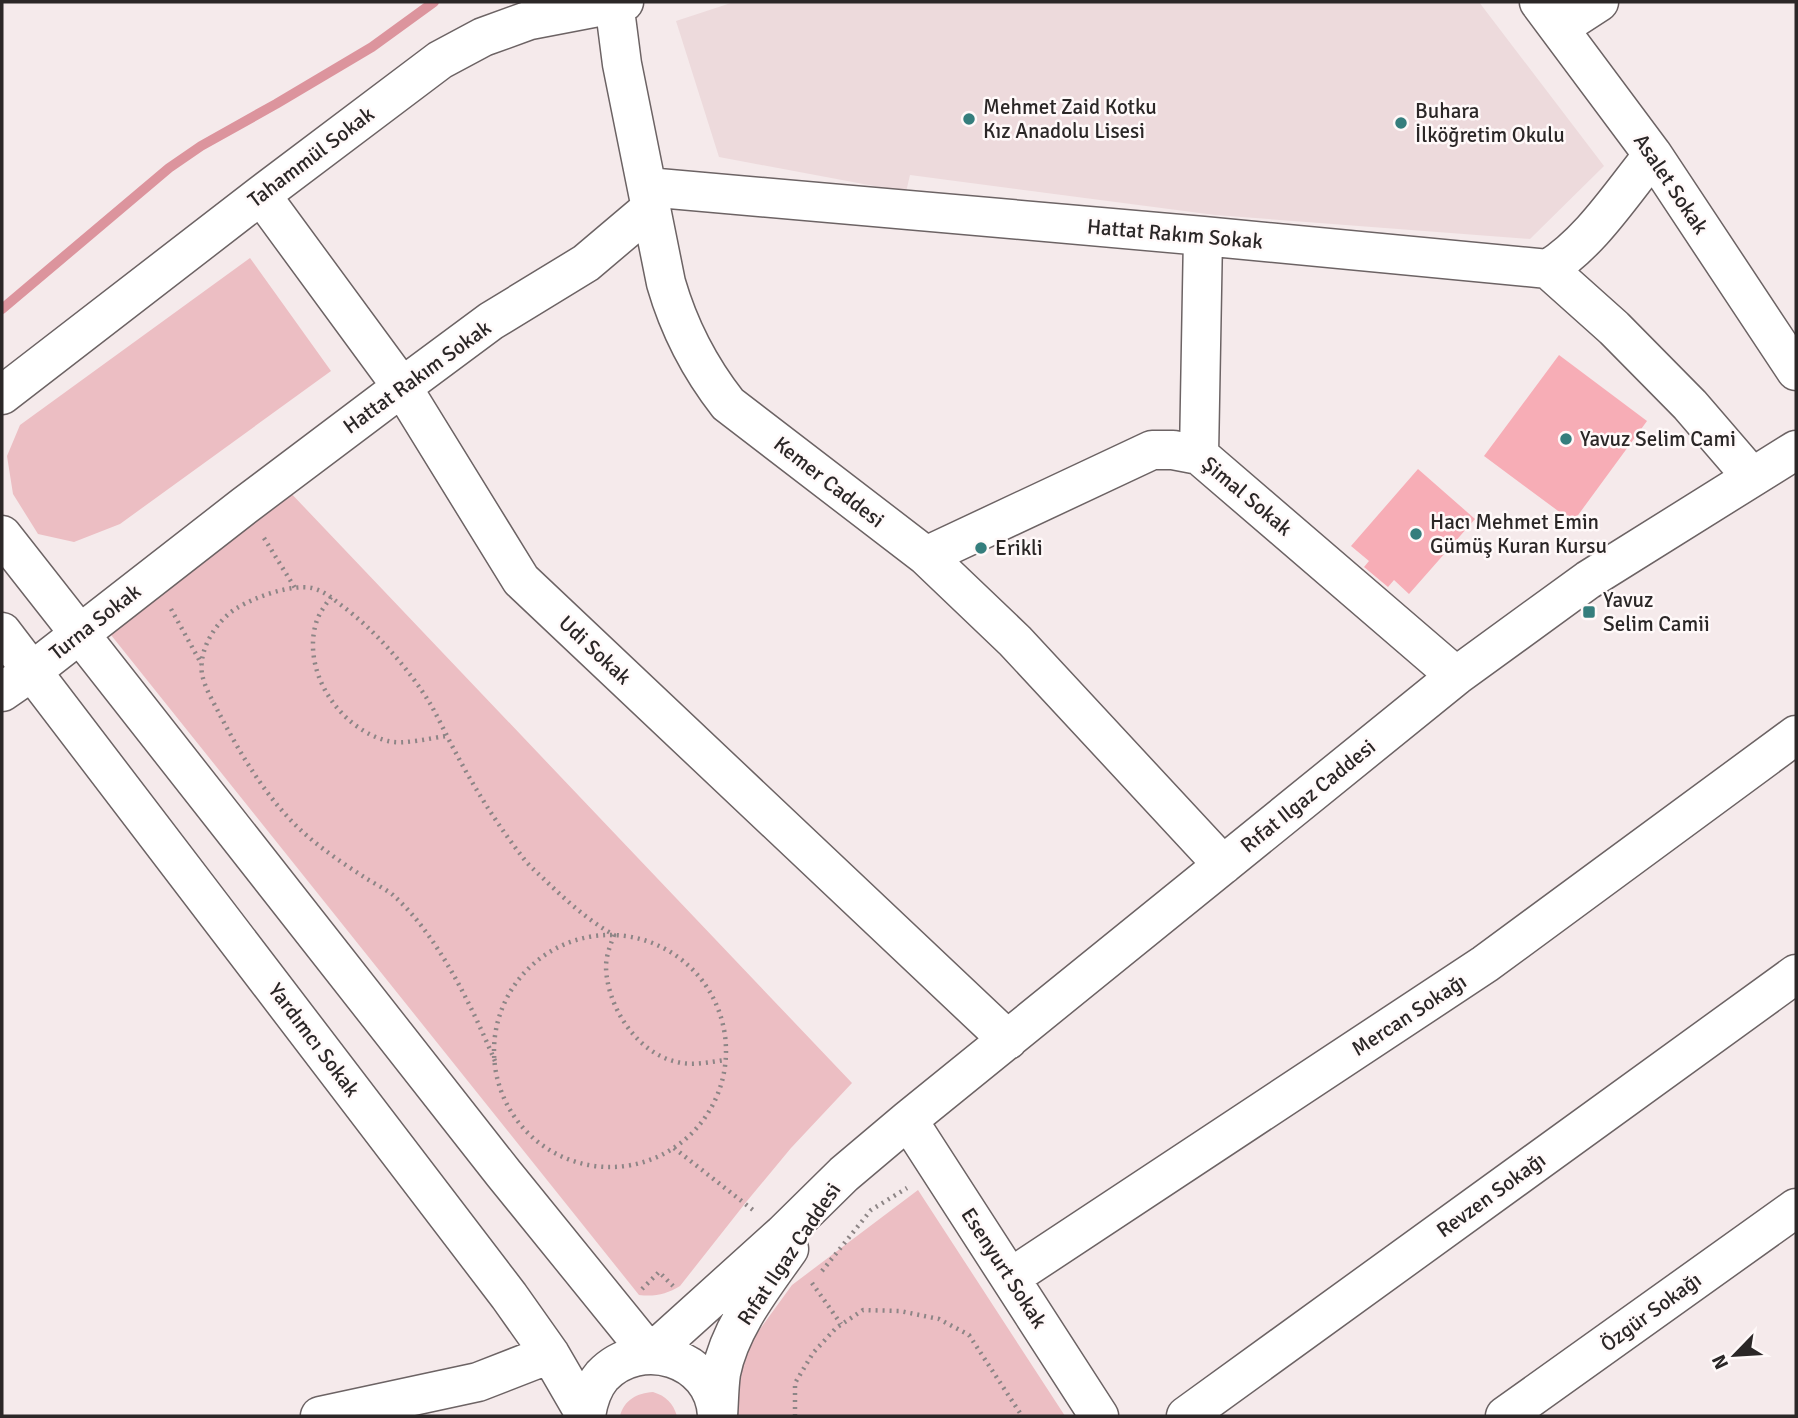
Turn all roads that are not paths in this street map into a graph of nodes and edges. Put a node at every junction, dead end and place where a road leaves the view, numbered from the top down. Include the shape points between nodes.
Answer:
1 (1599, 2) edge
2 (617, 3) edge
3 (1548, 15) edge
4 (1653, 155) junction
5 (261, 195) junction
6 (649, 198) junction
7 (1203, 236) junction
8 (1548, 269) junction
9 (1796, 372) edge
10 (402, 387) junction
11 (2, 395) edge
12 (1796, 450) edge
13 (1199, 455) junction
14 (1752, 477) junction
15 (2, 535) edge
16 (187, 551) joint
17 (926, 556) junction
18 (2, 632) edge
19 (79, 634) junction
20 (1456, 676) junction
21 (17, 682) edge
22 (1796, 735) edge
23 (1223, 865) junction
24 (1796, 974) edge
25 (1007, 1040) junction
26 (908, 1120) junction
27 (844, 1174) junction
28 (1796, 1208) edge
29 (1010, 1278) junction
30 (550, 1354) junction
31 (650, 1354) junction
32 (329, 1416) edge
33 (586, 1416) edge
34 (718, 1416) edge
35 (1099, 1416) edge
36 (1186, 1416) edge
37 (1506, 1416) edge

1 - 3 street
2 - 5 street, Tahammül Sokak via 530,20 483,37 440,60
2 - 6 street, Kemer Caddesi via 622,64
3 - 4 street, Asalet Sokak
4 - 8 street via 1591,232
4 - 9 street, Asalet Sokak
5 - 10 street, Udi Sokak
5 - 11 street, Tahammül Sokak
6 - 7 street, Hattat Rakım Sokak
6 - 10 street, Hattat Rakım Sokak via 586,263 491,321
6 - 17 street, Kemer Caddesi via 672,305 696,358 728,404
7 - 8 street, Hattat Rakım Sokak
7 - 13 street
8 - 14 street via 1614,327
10 - 16 street, Hattat Rakım Sokak
10 - 25 street, Udi Sokak via 521,580
12 - 14 street, Rıfat Ilgaz Caddesi
13 - 17 street, Şimal Sokak via 1152,450
13 - 20 street, Şimal Sokak
14 - 20 street, Rıfat Ilgaz Caddesi via 1588,580
15 - 19 street
16 - 19 street, Turna Sokak
17 - 23 street, Kemer Caddesi via 1015,641
18 - 21 street, Yardımcı Sokak
19 - 21 street, Turna Sokak
19 - 31 street
20 - 23 street, Rıfat Ilgaz Caddesi
21 - 30 street, Yardımcı Sokak via 509,1296
22 - 29 street, Mercan Sokağı via 1485,964
23 - 25 street, Rıfat Ilgaz Caddesi
24 - 36 street, Revzen Sokağı
25 - 26 street, Rıfat Ilgaz Caddesi
26 - 27 street, Rıfat Ilgaz Caddesi
26 - 29 street, Esenyurt Sokak
27 - 31 street, Rıfat Ilgaz Caddesi
27 - 34 street, Rıfat Ilgaz Caddesi via 741,1322 721,1374
28 - 37 street, Özgür Sokağı
29 - 35 street, Esenyurt Sokak
30 - 32 street via 478,1382
30 - 33 street, Yardımcı Sokak
31 - 33 street, Rıfat Ilgaz Caddesi via 611,1368 593,1389
31 - 34 street, Rıfat Ilgaz Caddesi via 668,1356 700,1375

